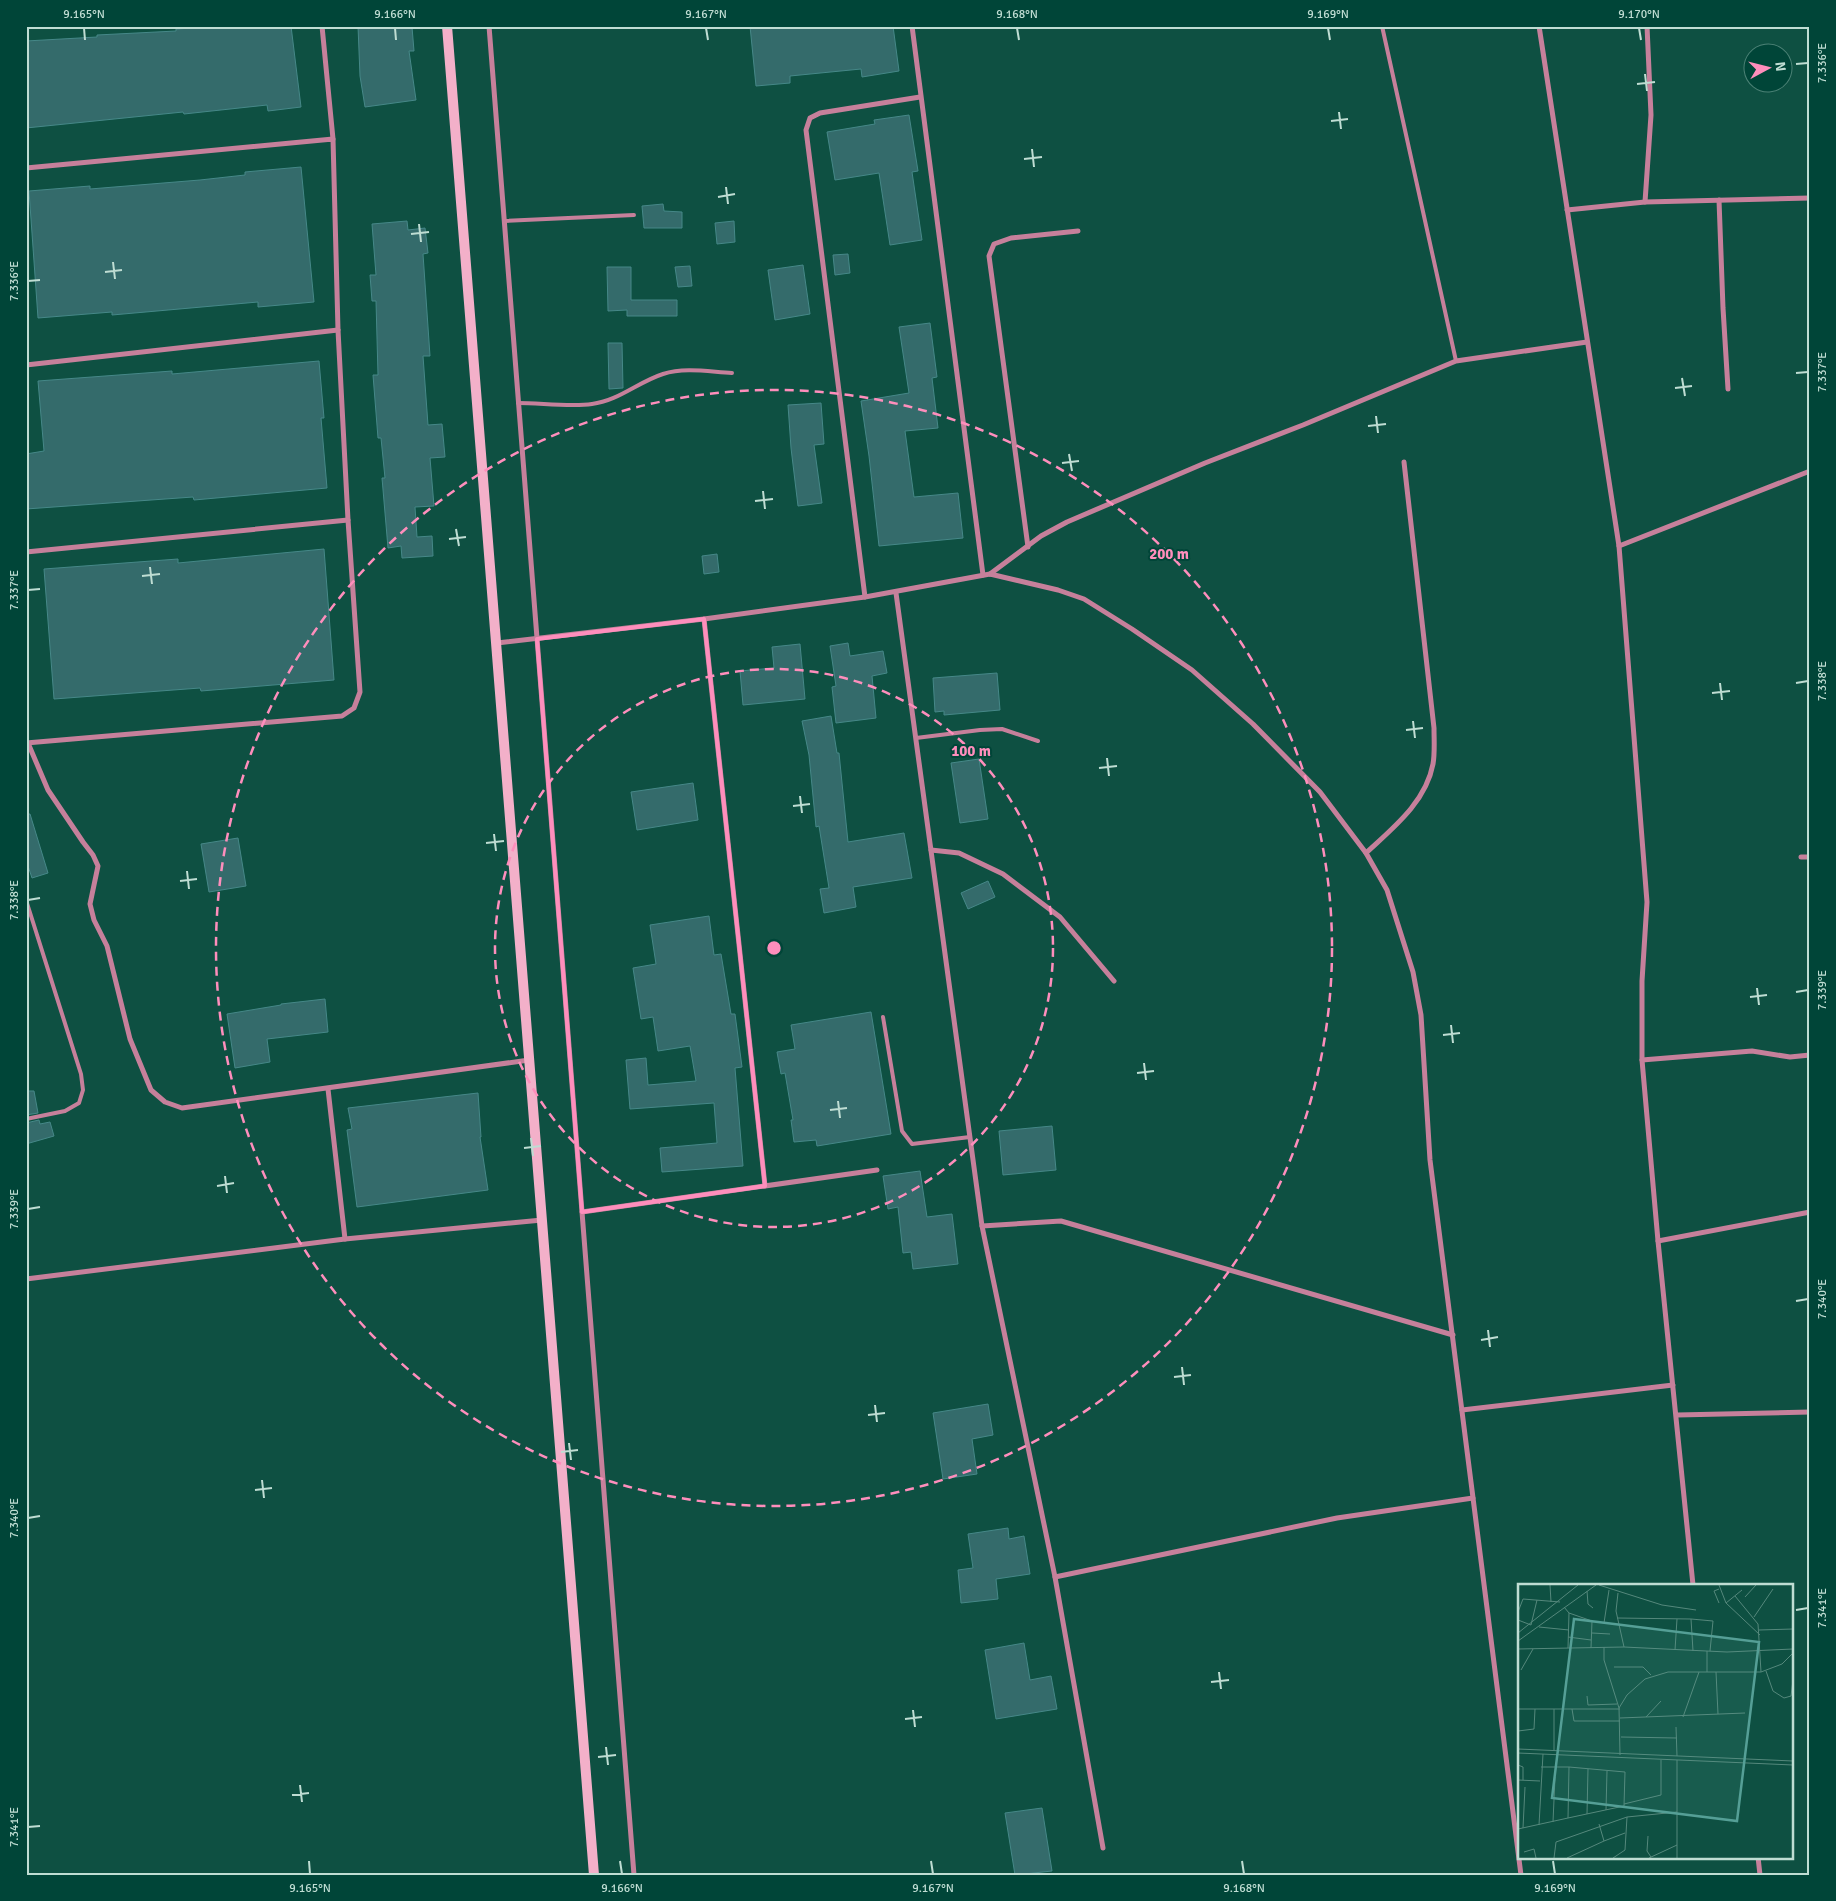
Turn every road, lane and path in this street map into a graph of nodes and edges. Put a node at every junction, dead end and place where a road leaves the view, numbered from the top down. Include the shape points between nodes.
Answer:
1 (322, 26) edge
2 (447, 26) edge
3 (489, 26) edge
4 (912, 26) edge
5 (1382, 26) edge
6 (1539, 26) edge
7 (1647, 26) edge
8 (920, 97) junction
9 (333, 139) junction
10 (26, 168) edge
11 (1810, 198) edge
12 (1719, 200) junction
13 (1645, 202) junction
14 (1567, 210) junction
15 (634, 215) dead end
16 (504, 221) junction
17 (1078, 232) dead end
18 (338, 330) junction
19 (1587, 342) junction
20 (1456, 361) junction
21 (26, 365) edge
22 (732, 373) dead end
23 (1728, 389) dead end
24 (518, 402) junction
25 (1404, 462) dead end
26 (1810, 471) edge
27 (348, 520) junction
28 (1619, 546) junction
29 (1028, 547) junction
30 (26, 552) edge
31 (990, 574) junction
32 (983, 575) junction
33 (896, 593) junction
34 (865, 597) junction
35 (704, 619) junction
36 (537, 639) junction
37 (497, 643) junction
38 (916, 738) junction
39 (1038, 741) dead end
40 (27, 743) edge
41 (931, 850) junction
42 (1366, 854) junction
43 (1810, 857) edge
44 (1801, 858) dead end
45 (26, 900) edge
46 (1114, 981) dead end
47 (883, 1017) dead end
48 (1810, 1055) edge
49 (530, 1060) junction
50 (1642, 1060) junction
51 (328, 1089) junction
52 (26, 1119) edge
53 (970, 1137) junction
54 (876, 1170) dead end
55 (765, 1186) junction
56 (582, 1212) junction
57 (1810, 1212) edge
58 (542, 1220) junction
59 (982, 1226) junction
60 (344, 1240) junction
61 (1658, 1241) junction
62 (26, 1280) edge
63 (1453, 1335) junction
64 (1673, 1385) junction
65 (1462, 1410) junction
66 (1810, 1412) edge
67 (1677, 1415) junction
68 (1473, 1498) junction
69 (1055, 1577) junction
70 (1693, 1584) edge
71 (1103, 1848) dead end
72 (1518, 1851) edge
73 (1519, 1858) edge
74 (1758, 1858) edge
75 (594, 1875) edge
76 (634, 1875) edge
77 (1521, 1875) edge
78 (1760, 1875) edge

1 - 9 street
2 - 37 main road
3 - 16 street
4 - 8 street
5 - 20 lane
6 - 14 street
7 - 13 street via 1651,115
8 - 32 street
8 - 34 street via 820,113 810,118 806,130
9 - 10 street
9 - 18 street
11 - 12 street
12 - 13 street
12 - 23 street
13 - 14 street
14 - 19 street
15 - 16 lane
16 - 24 street
17 - 29 street via 1010,238 994,244 990,256
18 - 21 street
18 - 27 street
19 - 20 street
19 - 28 street
20 - 29 street via 1076,519 1041,536
22 - 24 lane via 685,371 663,374 612,399 592,404
24 - 36 street
25 - 42 street via 1434,728 1433,764 1422,792 1404,818
26 - 28 street
27 - 30 street
27 - 40 street via 360,692 354,708 342,716
28 - 50 street via 1646,902
29 - 31 street
31 - 32 street
31 - 42 street via 1084,599 1192,670 1253,724 1320,792
32 - 33 street
33 - 34 street
33 - 38 street
34 - 35 street
35 - 36 street
35 - 55 street
36 - 37 street
36 - 56 street
37 - 49 main road
38 - 39 lane via 1002,729
38 - 41 street
40 - 51 street via 48,790 98,866 90,904 107,946 130,1039 151,1090 165,1102 182,1108
41 - 46 street via 959,853 1003,874 1060,917
41 - 53 street
42 - 63 street via 1387,890 1413,972 1421,1015 1430,1160
43 - 44 street
45 - 52 lane via 81,1074 83,1090 79,1103 65,1111
47 - 53 lane via 906,1139 912,1144
48 - 50 street via 1790,1057 1752,1052
49 - 51 street
49 - 58 main road
50 - 61 street
51 - 60 street
53 - 59 street
54 - 55 street
55 - 56 street
56 - 76 street
57 - 61 street
58 - 60 street
58 - 75 main road
59 - 63 street via 1061,1221
59 - 69 street
60 - 62 street
61 - 64 street
63 - 65 street
64 - 65 street
64 - 67 street
65 - 68 street
66 - 67 street
67 - 70 street
68 - 69 street via 1337,1518
68 - 72 street
69 - 71 street
73 - 77 street
74 - 78 street

